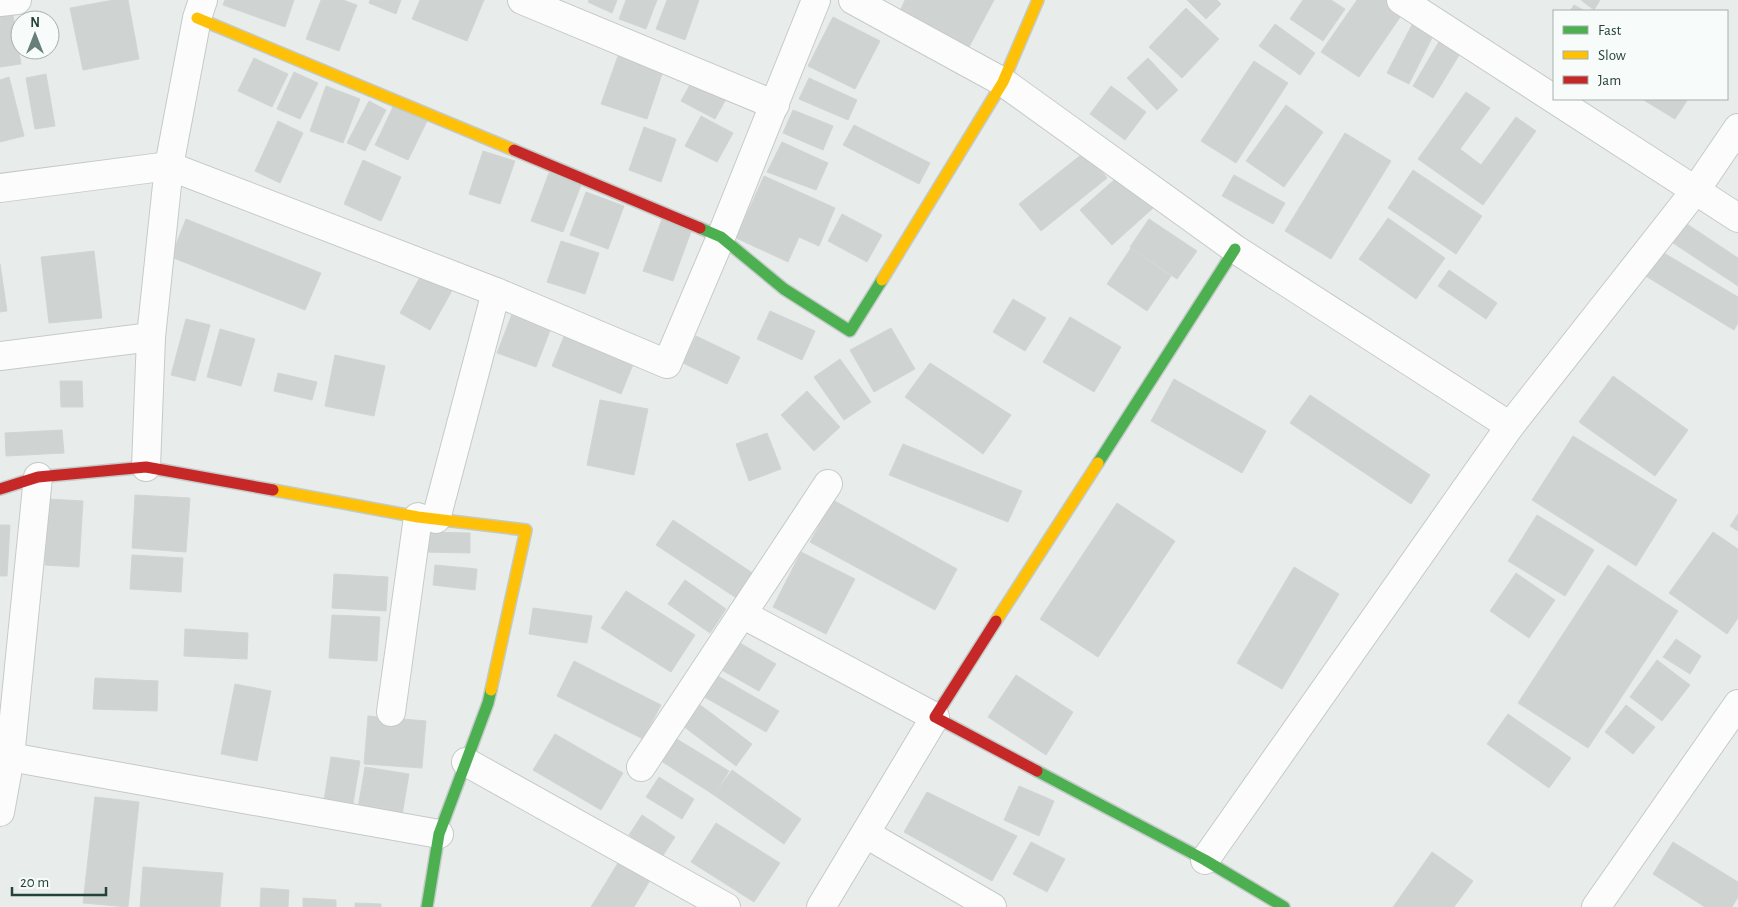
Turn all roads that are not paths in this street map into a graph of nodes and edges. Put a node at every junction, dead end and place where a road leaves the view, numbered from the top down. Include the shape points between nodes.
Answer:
1 (17, 0) edge
2 (522, 0) edge
3 (816, 0) edge
4 (853, 0) edge
5 (1038, 0) edge
6 (1401, 0) edge
7 (0, 2) edge
8 (200, 9) edge
9 (1003, 82) junction
10 (1553, 99) edge
11 (1555, 100) edge
12 (775, 105) junction
13 (1738, 128) edge
14 (169, 166) junction
15 (0, 188) edge
16 (1695, 191) junction
17 (1738, 218) edge
18 (721, 238) junction
19 (1234, 249) junction
20 (496, 292) junction
21 (151, 337) junction
22 (0, 356) edge
23 (1510, 426) junction
24 (146, 467) junction
25 (38, 477) junction
26 (828, 484) dead end
27 (0, 489) edge
28 (427, 518) junction
29 (742, 614) junction
30 (1738, 704) edge
31 (391, 712) dead end
32 (934, 717) junction
33 (10, 757) junction
34 (466, 762) junction
35 (641, 767) dead end
36 (0, 812) edge
37 (439, 834) junction
38 (866, 834) junction
39 (1206, 860) junction
40 (427, 907) edge
41 (726, 907) edge
42 (821, 907) edge
43 (992, 907) edge
44 (1284, 907) edge
45 (1596, 907) edge

1 - 7 street
2 - 12 street
3 - 12 street
4 - 9 street
5 - 9 street
6 - 10 street
8 - 14 street
8 - 18 street
9 - 18 street via 850,331 784,289
9 - 19 street
11 - 16 street
12 - 18 street
13 - 16 street
14 - 15 street
14 - 20 street
14 - 21 street
16 - 17 street
16 - 23 street
18 - 20 street via 667,364
19 - 23 street
19 - 32 street
20 - 28 street
21 - 22 street
21 - 24 street
23 - 39 street
24 - 25 street
24 - 28 street
25 - 27 street
25 - 33 street
26 - 29 street
28 - 31 street
28 - 34 street via 526,530 488,703
29 - 32 street
29 - 35 street
30 - 45 street
32 - 38 street
32 - 39 street
33 - 36 street
33 - 37 street
34 - 37 street
34 - 41 street
37 - 40 street
38 - 42 street
38 - 43 street
39 - 44 street

